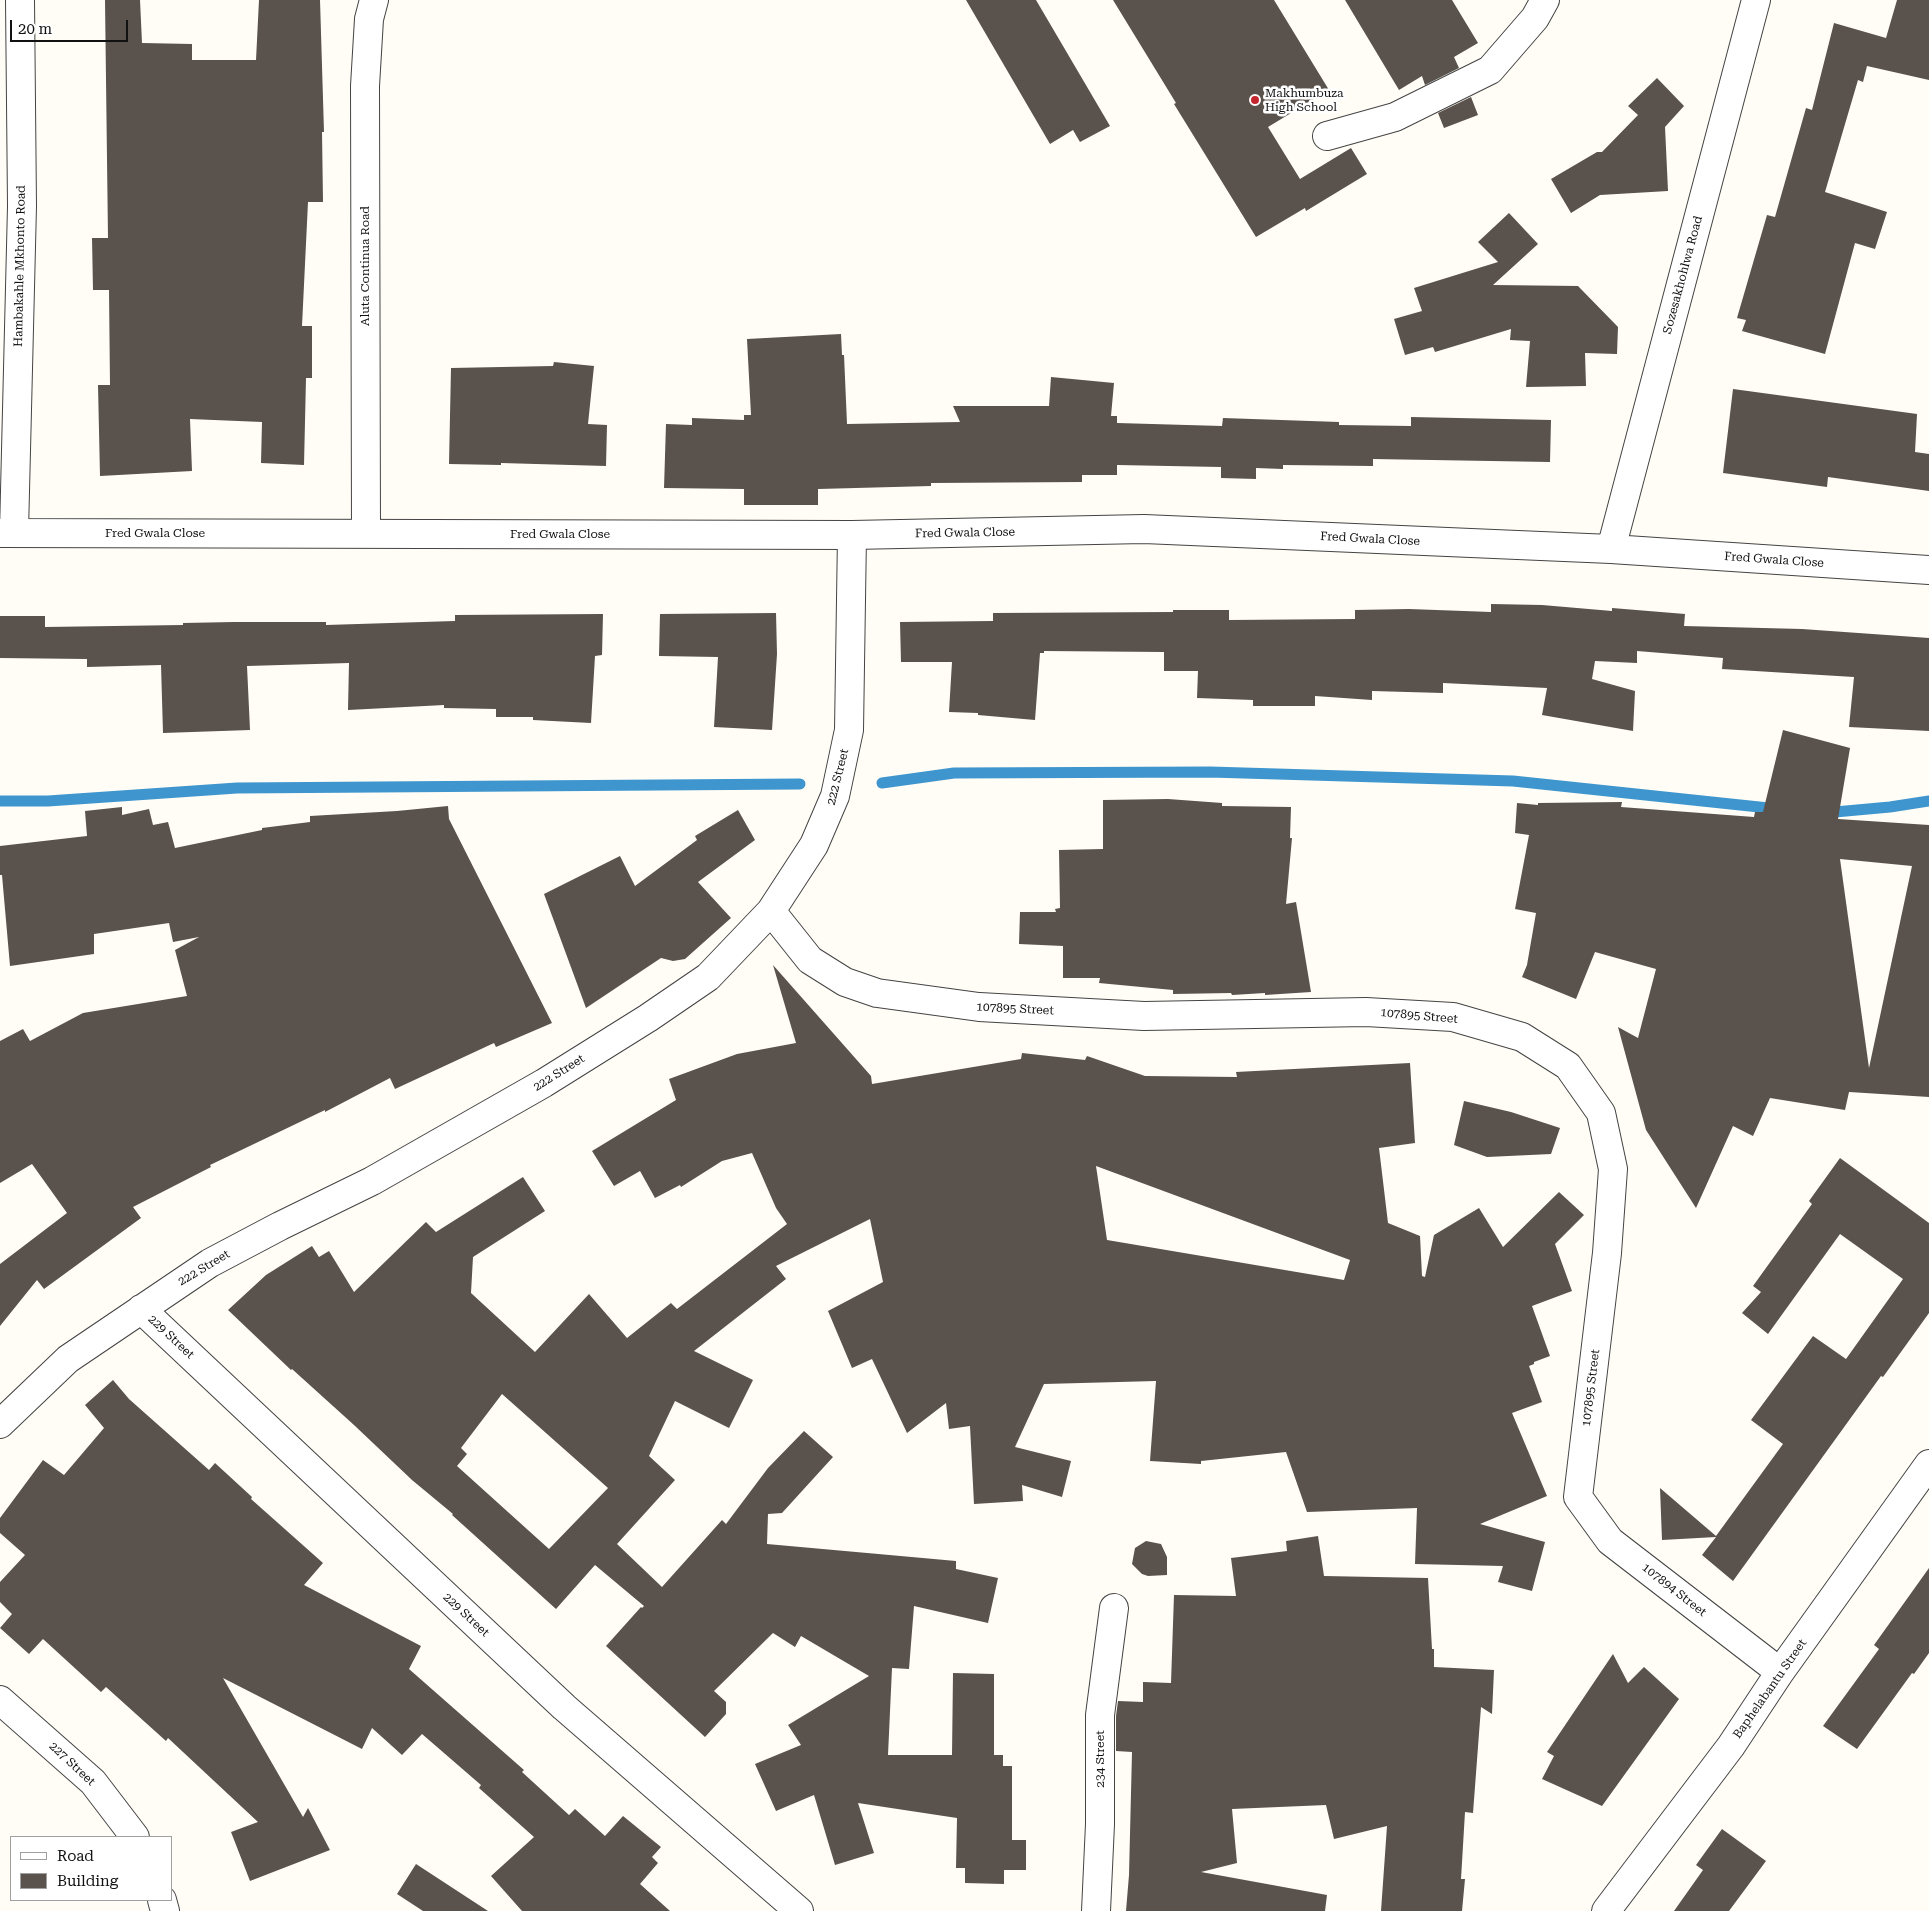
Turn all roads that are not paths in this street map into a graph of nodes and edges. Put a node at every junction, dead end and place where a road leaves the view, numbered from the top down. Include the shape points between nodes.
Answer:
1 (20, 0) edge
2 (374, 0) edge
3 (1546, 0) edge
4 (1756, 0) edge
5 (1327, 136) dead end
6 (7, 532) edge
7 (366, 534) junction
8 (852, 535) junction
9 (1611, 549) junction
10 (1929, 570) edge
11 (771, 911) junction
12 (141, 1309) junction
13 (0, 1424) edge
14 (1929, 1464) edge
15 (1578, 1498) joint
16 (1114, 1608) dead end
17 (1780, 1672) junction
18 (0, 1700) edge
19 (134, 1836) edge
20 (799, 1911) edge
21 (1096, 1911) edge
22 (1606, 1911) edge

1 - 6 street, Hambakahle Mkhonto Road via 22,206
2 - 7 street, Aluta Continua Road via 369,19 365,86
3 - 5 street via 1535,18 1490,70 1395,117
4 - 9 street, Sozesakhohlwa Road
6 - 7 street, Fred Gwala Close
7 - 8 street, Fred Gwala Close
8 - 9 street, Fred Gwala Close via 1144,529
8 - 11 street, 222 Street via 849,730 836,796 814,845
9 - 10 street, Fred Gwala Close
11 - 12 street, 222 Street via 708,977 648,1018 544,1083 372,1181 210,1263
11 - 15 street, 107895 Street via 810,960 845,982 877,993 979,1007 1144,1016 1366,1012 1453,1017 1522,1037 1568,1066 1601,1113 1613,1169
12 - 13 street, 222 Street via 68,1358
12 - 20 street, 229 Street via 564,1707
14 - 17 street, Baphelabantu Street
15 - 17 street, 107894 Street via 1610,1540
16 - 21 street, 234 Street via 1100,1715
17 - 22 street, Baphelabantu Street via 1730,1746
18 - 19 street, 227 Street via 93,1782

